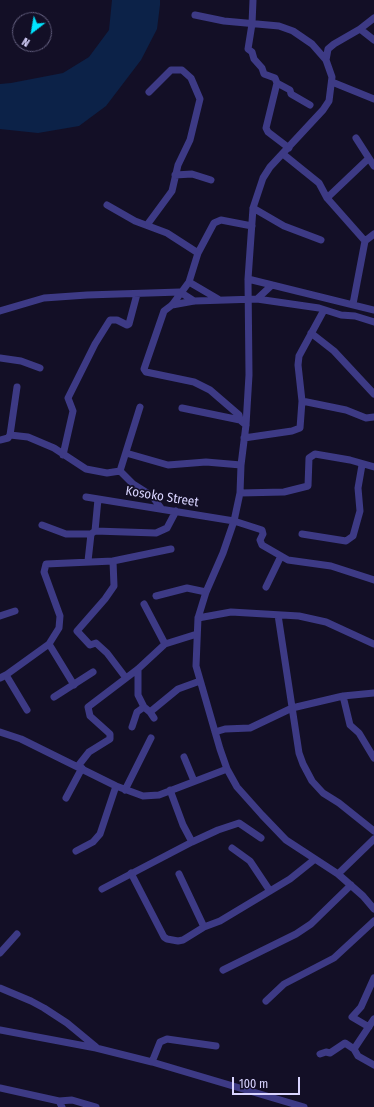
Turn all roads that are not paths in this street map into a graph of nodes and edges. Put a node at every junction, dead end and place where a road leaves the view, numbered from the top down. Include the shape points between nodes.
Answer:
1 (253, 0) edge
2 (195, 15) dead end
3 (374, 18) edge
4 (252, 24) junction
5 (360, 29) junction
6 (374, 40) edge
7 (326, 60) junction
8 (332, 82) junction
9 (277, 83) junction
10 (149, 92) dead end
11 (374, 99) edge
12 (310, 105) dead end
13 (356, 138) dead end
14 (289, 148) junction
15 (283, 154) junction
16 (368, 159) junction
17 (374, 166) edge
18 (175, 175) junction
19 (211, 180) dead end
20 (327, 198) junction
21 (107, 206) dead end
22 (254, 208) junction
23 (147, 225) junction
24 (252, 226) junction
25 (374, 234) edge
26 (321, 240) dead end
27 (365, 241) junction
28 (198, 252) junction
29 (248, 279) junction
30 (189, 282) junction
31 (272, 285) junction
32 (180, 292) junction
33 (137, 294) junction
34 (218, 299) junction
35 (257, 299) junction
36 (248, 300) junction
37 (194, 301) junction
38 (354, 304) junction
39 (172, 305) junction
40 (324, 310) junction
41 (374, 310) edge
42 (0, 311) edge
43 (341, 315) junction
44 (356, 316) junction
45 (374, 322) edge
46 (311, 333) junction
47 (0, 358) edge
48 (40, 368) dead end
49 (17, 387) dead end
50 (374, 394) edge
51 (302, 401) junction
52 (140, 407) dead end
53 (182, 408) dead end
54 (374, 416) edge
55 (243, 423) junction
56 (10, 435) junction
57 (244, 438) junction
58 (0, 440) edge
59 (126, 453) junction
60 (62, 455) junction
61 (241, 465) junction
62 (362, 465) junction
63 (374, 467) edge
64 (120, 471) junction
65 (240, 493) junction
66 (86, 497) dead end
67 (98, 499) junction
68 (161, 508) junction
69 (176, 511) junction
70 (234, 521) junction
71 (42, 525) dead end
72 (93, 533) junction
73 (302, 534) dead end
74 (171, 549) dead end
75 (281, 556) junction
76 (88, 561) junction
77 (113, 561) junction
78 (374, 580) edge
79 (266, 587) dead end
80 (206, 592) junction
81 (156, 596) dead end
82 (144, 604) dead end
83 (15, 611) dead end
84 (278, 615) junction
85 (0, 616) edge
86 (198, 618) junction
87 (197, 634) junction
88 (49, 644) junction
89 (165, 644) junction
90 (374, 644) edge
91 (138, 669) junction
92 (93, 672) dead end
93 (3, 677) edge
94 (126, 678) junction
95 (200, 681) junction
96 (74, 685) junction
97 (374, 693) edge
98 (342, 696) junction
99 (54, 697) dead end
100 (292, 708) junction
101 (27, 710) dead end
102 (149, 712) junction
103 (132, 727) dead end
104 (0, 732) edge
105 (215, 732) junction
106 (151, 738) dead end
107 (184, 757) dead end
108 (374, 758) edge
109 (80, 767) junction
110 (227, 769) junction
111 (194, 781) junction
112 (116, 786) junction
113 (125, 790) junction
114 (170, 790) junction
115 (66, 798) dead end
116 (374, 831) edge
117 (261, 838) dead end
118 (374, 839) edge
119 (192, 842) junction
120 (232, 848) dead end
121 (76, 851) dead end
122 (315, 859) junction
123 (131, 873) junction
124 (179, 874) dead end
125 (338, 874) junction
126 (351, 885) junction
127 (102, 889) dead end
128 (270, 891) junction
129 (374, 909) edge
130 (374, 921) edge
131 (204, 927) junction
132 (17, 934) dead end
133 (0, 953) edge
134 (223, 970) dead end
135 (374, 978) edge
136 (0, 988) edge
137 (266, 1001) dead end
138 (374, 1019) edge
139 (369, 1027) junction
140 (0, 1030) edge
141 (216, 1046) dead end
142 (96, 1048) junction
143 (354, 1049) junction
144 (320, 1054) dead end
145 (152, 1062) junction
146 (374, 1065) edge
147 (0, 1088) edge
148 (61, 1104) edge
149 (96, 1107) edge
150 (304, 1107) edge

1 - 4 street
2 - 4 street
3 - 5 street
4 - 7 street via 279,26 293,31 307,39
4 - 9 street via 247,47 264,74 274,78
5 - 6 street
5 - 7 street via 330,47
7 - 8 street via 332,72
8 - 11 street
8 - 14 street via 329,101
9 - 12 street
9 - 14 street via 266,128
10 - 18 street via 168,72 177,69 188,73 198,92 200,100 190,140
13 - 16 street
14 - 15 street
15 - 20 street via 320,183
15 - 22 street via 263,178
16 - 17 street
16 - 20 street
18 - 19 street via 192,174
18 - 23 street via 172,192
20 - 27 street
21 - 23 street
22 - 24 street
22 - 26 street via 284,226
23 - 28 street via 172,235
24 - 28 street via 216,220
24 - 29 street
25 - 27 street
27 - 38 street
28 - 30 street
29 - 31 street
29 - 36 street
30 - 32 street
30 - 34 street
31 - 35 street
31 - 38 street
32 - 33 street
32 - 37 street
32 - 39 street
33 - 42 street via 48,298
33 - 60 street via 128,324 110,320 68,398 73,411
34 - 36 street
34 - 37 street
35 - 36 street
35 - 40 street
36 - 55 street via 248,375
37 - 39 street
38 - 41 street
38 - 43 street
38 - 44 street
39 - 55 street via 164,311 144,371 203,386 238,415
40 - 43 street
40 - 46 street
43 - 44 street
44 - 45 street
46 - 50 street via 334,351
46 - 51 street via 299,356
47 - 48 street via 21,361
49 - 56 street
51 - 54 street via 346,410 366,418
51 - 57 street via 301,425 297,430
52 - 59 street
53 - 55 street
55 - 57 street
56 - 58 street
56 - 60 street via 28,437 54,448
57 - 61 street
59 - 61 street via 168,465 206,462
59 - 64 street
60 - 64 street via 86,468 107,473
61 - 65 street
62 - 63 street
62 - 65 street via 350,460 315,454 309,458 308,486 284,492
62 - 73 street via 358,488 360,511 353,536 346,541
64 - 68 street via 133,484 152,496
65 - 70 street
66 - 67 street, Kosoko Street
67 - 68 street, Kosoko Street
67 - 72 street
68 - 69 street, Kosoko Street
69 - 70 street, Kosoko Street
69 - 72 street via 167,528 161,532
70 - 75 street, Kosoko Street via 262,530 262,545
70 - 80 street
71 - 72 street via 61,533
72 - 76 street
74 - 77 street
75 - 78 street via 294,562 342,569
75 - 79 street
76 - 77 street
76 - 88 street via 46,564 44,572 60,616 59,628
77 - 94 street via 114,586 106,599 77,631 90,644 96,643 107,653
80 - 81 street via 187,588
80 - 86 street
82 - 89 street
83 - 85 street
84 - 86 street via 231,612
84 - 90 street via 315,618
84 - 100 street
86 - 87 street
87 - 89 street
87 - 95 street via 196,666
88 - 93 street
88 - 96 street
89 - 91 street
91 - 94 street
91 - 102 street via 138,694
92 - 96 street
93 - 101 street
94 - 109 street via 88,707 90,716 110,734 110,739 89,752
95 - 102 street via 178,689
95 - 105 street
96 - 99 street
97 - 98 street
98 - 100 street
98 - 108 street via 350,725 359,733
100 - 105 street via 250,728
100 - 116 street via 298,752 312,781 323,793
102 - 103 street via 137,712
104 - 109 street via 21,738
105 - 110 street
106 - 113 street
107 - 111 street
109 - 112 street
109 - 115 street
110 - 111 street
110 - 122 street via 237,787 286,840
111 - 114 street
112 - 113 street
112 - 121 street via 100,834 93,842
113 - 114 street via 143,796 159,795
114 - 119 street
117 - 119 street via 239,823
118 - 125 street
119 - 123 street
120 - 128 street via 250,861
122 - 125 street
122 - 128 street
123 - 127 street
123 - 131 street via 165,938 183,940
124 - 131 street
125 - 126 street
126 - 129 street
126 - 134 street via 311,924 296,934
128 - 131 street via 220,921
130 - 137 street via 334,958 284,984
132 - 133 street
135 - 139 street via 362,1008 352,1017
136 - 142 street via 44,1008 67,1023
138 - 139 street
139 - 143 street
140 - 142 street
141 - 145 street via 167,1039 160,1042
142 - 145 street
143 - 144 street via 346,1043 330,1053
143 - 146 street via 358,1056
145 - 150 street
147 - 148 street
148 - 149 street via 72,1100

